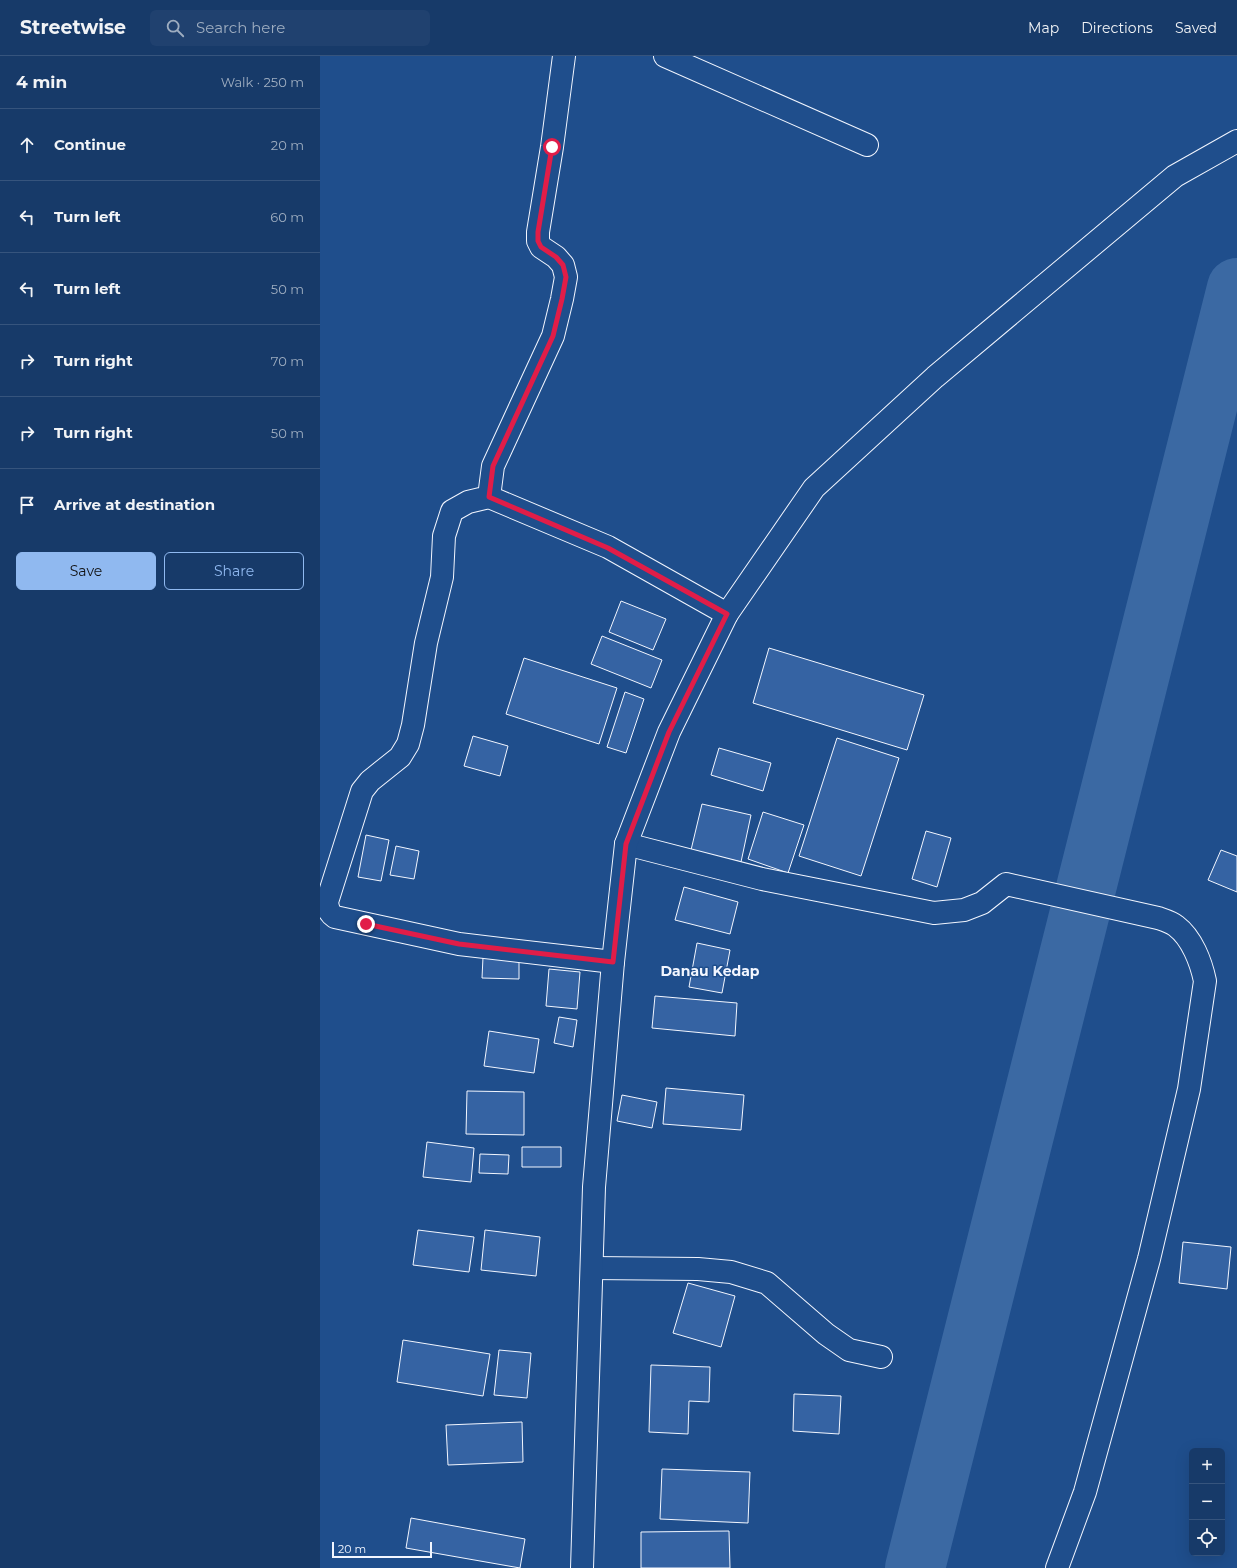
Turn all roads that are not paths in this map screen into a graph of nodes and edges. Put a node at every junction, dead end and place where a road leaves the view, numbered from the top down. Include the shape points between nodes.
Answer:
1 (564, 56) edge
2 (666, 56) edge
3 (1237, 141) edge
4 (867, 145) dead end
5 (489, 497) junction
6 (727, 614) junction
7 (626, 844) junction
8 (613, 962) junction
9 (592, 1268) junction
10 (882, 1357) dead end
11 (582, 1568) edge
12 (1057, 1568) edge

1 - 5 street via 538,241 541,247 563,265 566,277 553,336 493,466
2 - 4 street
3 - 6 street via 1175,176 935,377 814,488
5 - 6 street via 608,548
5 - 8 street via 468,502 452,511 444,536 442,578 426,643 408,744 400,757 370,781 362,791 327,902 328,908 335,917 459,944
6 - 7 street via 669,732
7 - 8 street
7 - 12 street via 762,879 934,913 964,910 982,903 1006,884 1158,918 1176,925 1192,944 1205,981 1185,1104 1142,1282 1086,1492
8 - 9 street via 594,1187
9 - 10 street via 698,1269 731,1272 767,1283 826,1334 849,1350
9 - 11 street

